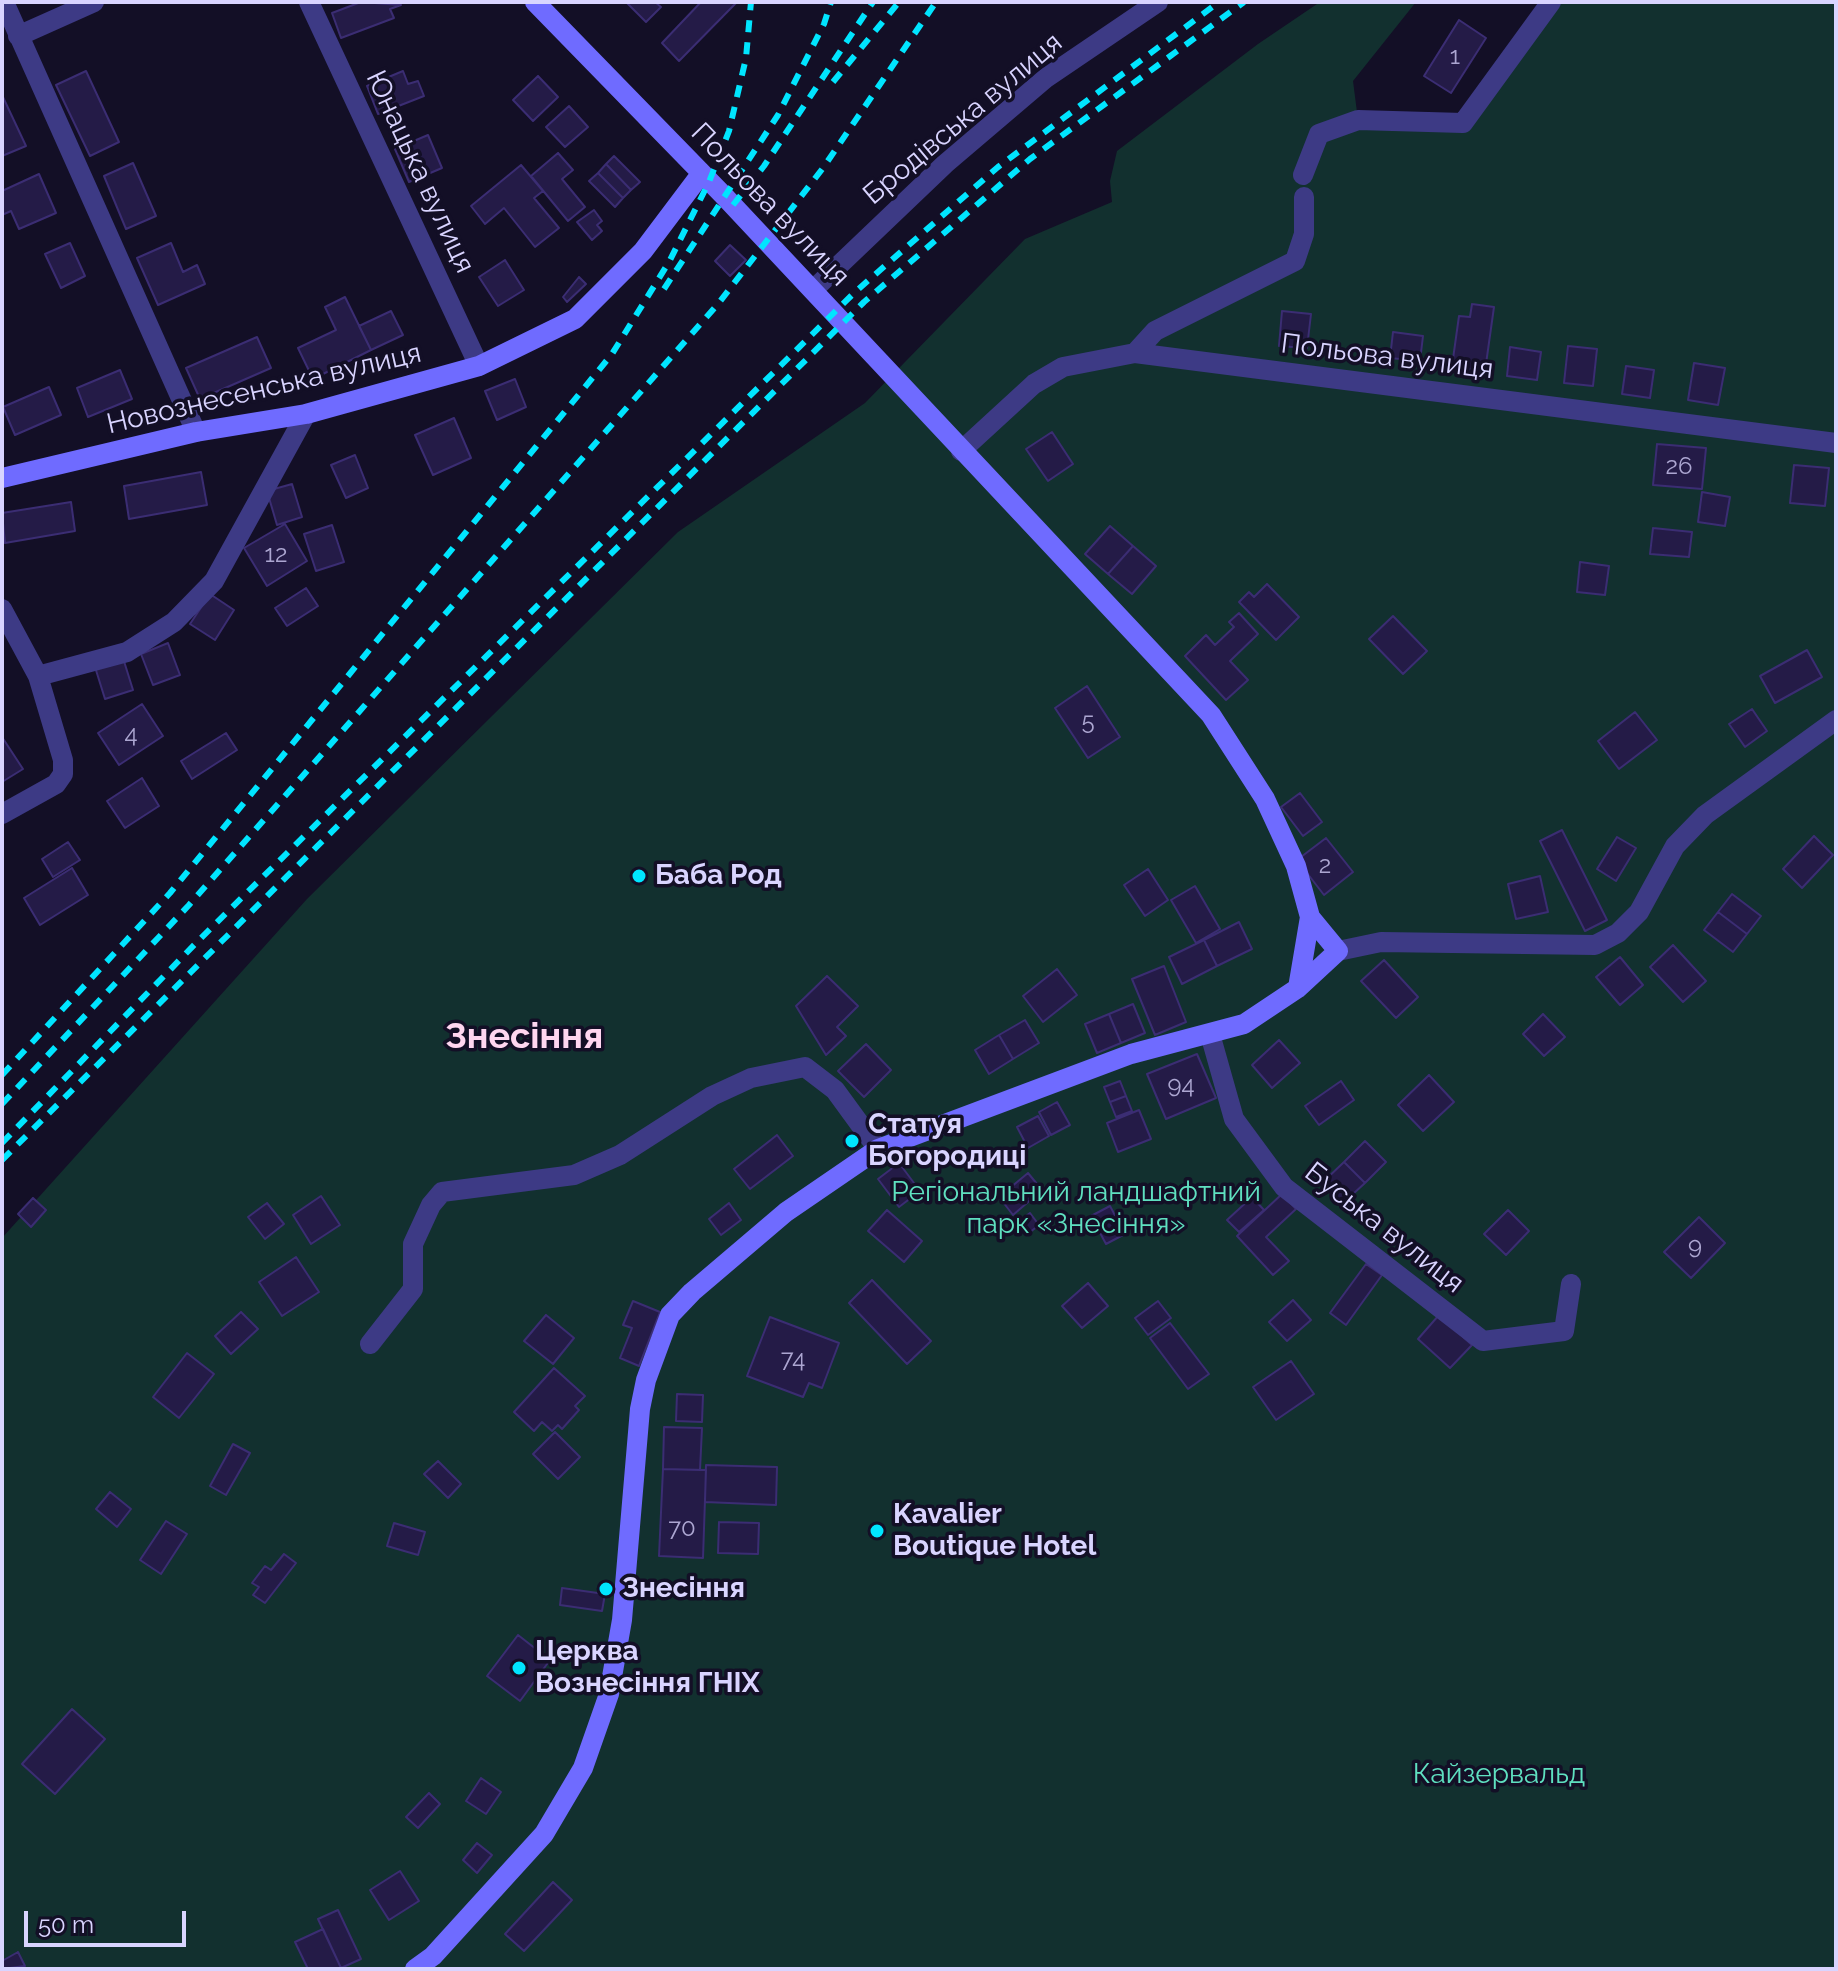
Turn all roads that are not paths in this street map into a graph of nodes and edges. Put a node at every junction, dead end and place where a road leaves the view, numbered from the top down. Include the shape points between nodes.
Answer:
1 (4, 2) edge
2 (94, 2) edge
3 (309, 2) edge
4 (535, 2) edge
5 (1158, 2) edge
6 (1551, 2) edge
7 (18, 36) junction
8 (701, 174) junction
9 (1303, 175) dead end
10 (1304, 197) dead end
11 (813, 290) junction
12 (1135, 353) junction
13 (479, 366) junction
14 (306, 414) junction
15 (196, 432) junction
16 (1836, 443) edge
17 (961, 451) junction
18 (2, 478) edge
19 (2, 609) edge
20 (21, 645) junction
21 (2, 654) edge
22 (38, 676) junction
23 (1836, 720) edge
24 (2, 814) edge
25 (1310, 917) junction
26 (1338, 951) junction
27 (1298, 988) junction
28 (1210, 1034) junction
29 (878, 1149) junction
30 (1571, 1284) dead end
31 (370, 1344) dead end
32 (415, 1969) edge

1 - 7 street
2 - 7 street
3 - 13 street, Юнацька вулиця
4 - 8 street, Польова вулиця
5 - 11 street, Бродівська вулиця via 1046,78 945,164
6 - 9 street via 1463,123 1358,120 1319,134
7 - 15 street
8 - 11 street, Польова вулиця
8 - 13 street, Новознесенська вулиця via 643,251 575,319
10 - 12 street via 1304,234 1295,261 1155,331
11 - 17 street, Польова вулиця
12 - 16 street, Польова вулиця
12 - 17 street, Польова вулиця via 1063,367 1034,384
13 - 14 street, Новознесенська вулиця
14 - 15 street, Новознесенська вулиця
14 - 22 street via 214,581 174,622 127,652
15 - 18 street, Новознесенська вулиця
17 - 25 street, Польова вулиця via 1211,715 1265,799 1296,866
19 - 20 street
20 - 21 street
20 - 22 street
22 - 24 street via 63,774 56,784
23 - 26 street via 1705,815 1675,846 1639,912 1618,933 1595,945 1381,942
25 - 26 street, Польова вулиця
25 - 27 street
26 - 27 street
27 - 28 street via 1244,1024
28 - 29 street via 1131,1054
28 - 30 street, Буська вулиця via 1234,1119 1284,1187 1483,1341 1564,1331
29 - 31 street via 835,1090 805,1067 751,1078 712,1096 620,1155 574,1175 442,1192 413,1244 413,1289
29 - 32 street via 786,1212 670,1315 640,1409 622,1620 609,1694 583,1768 544,1834 433,1956

